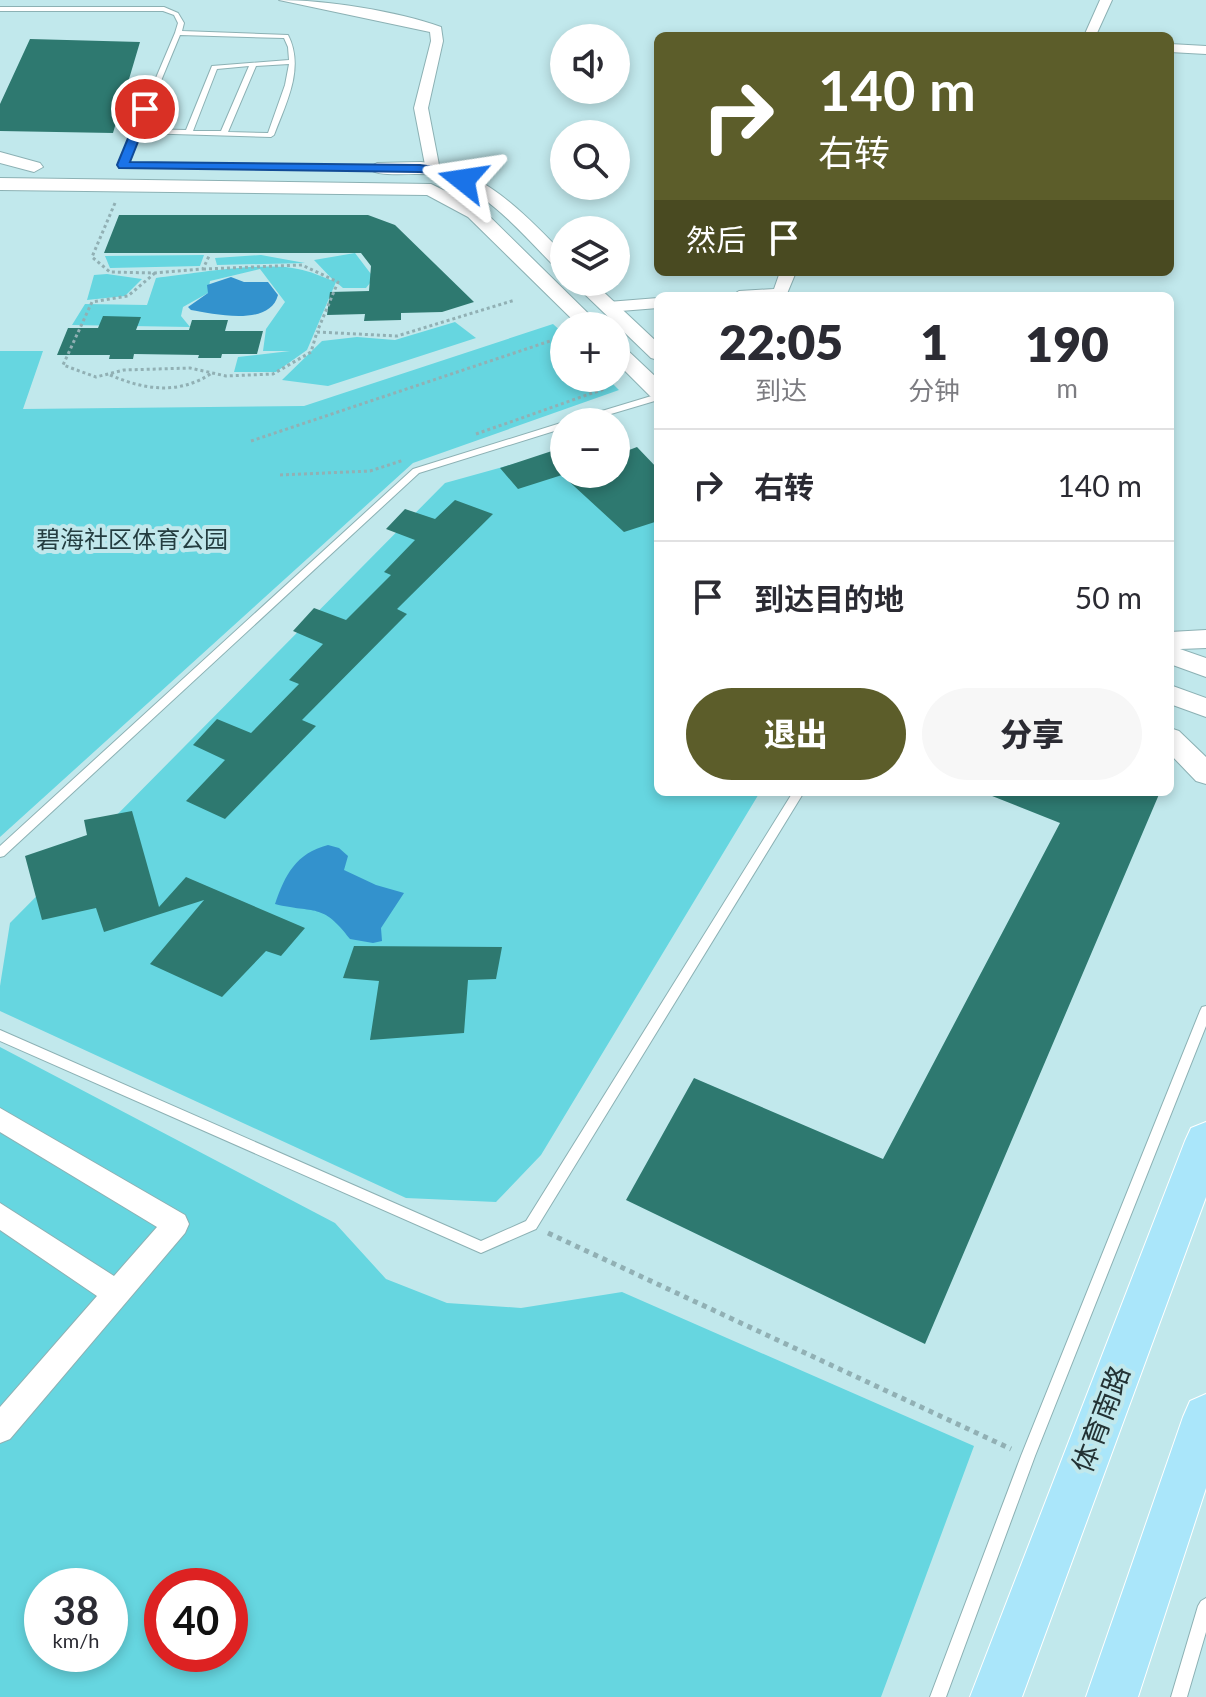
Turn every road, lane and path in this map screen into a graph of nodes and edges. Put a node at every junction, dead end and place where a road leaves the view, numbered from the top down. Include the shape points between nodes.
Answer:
1 (285, 0) edge
2 (1106, 0) edge
3 (0, 9) edge
4 (1091, 32) edge
5 (178, 33) junction
6 (1174, 48) edge
7 (1206, 50) edge
8 (292, 62) junction
9 (253, 64) junction
10 (137, 131) junction
11 (189, 132) junction
12 (224, 133) junction
13 (0, 157) edge
14 (0, 165) edge
15 (116, 166) junction
16 (34, 167) junction
17 (343, 168) dead end
18 (433, 170) junction
19 (0, 184) edge
20 (116, 188) junction
21 (550, 252) edge
22 (209, 256) dead end
23 (203, 269) junction
24 (155, 273) junction
25 (597, 296) edge
26 (515, 300) dead end
27 (654, 303) edge
28 (608, 307) junction
29 (577, 312) edge
30 (317, 332) junction
31 (550, 341) edge
32 (654, 350) edge
33 (630, 366) edge
34 (212, 373) junction
35 (107, 374) junction
36 (654, 390) edge
37 (595, 392) edge
38 (654, 395) edge
39 (616, 408) edge
40 (550, 429) edge
41 (473, 435) dead end
42 (251, 441) dead end
43 (414, 456) dead end
44 (280, 475) dead end
45 (1206, 639) edge
46 (1174, 641) edge
47 (1174, 656) edge
48 (1206, 668) edge
49 (1174, 696) edge
50 (1206, 708) edge
51 (1174, 742) edge
52 (1206, 774) edge
53 (797, 796) edge
54 (0, 853) edge
55 (1206, 1011) edge
56 (0, 1035) edge
57 (0, 1119) edge
58 (1206, 1141) edge
59 (0, 1215) edge
60 (531, 1225) junction
61 (116, 1293) junction
62 (1206, 1417) edge
63 (0, 1429) edge
64 (1028, 1456) junction
65 (1206, 1606) edge
66 (938, 1697) edge
67 (996, 1697) edge
68 (1112, 1697) edge
69 (1179, 1697) edge

1 - 18 street via 436,30 421,108
2 - 4 street
3 - 5 lane via 164,9 176,14 181,23
5 - 8 lane via 286,36
5 - 10 lane
6 - 7 street
8 - 9 lane
8 - 12 lane via 271,135
9 - 11 lane via 214,67
9 - 12 lane
10 - 11 lane
10 - 15 lane
11 - 12 lane
13 - 16 street
14 - 16 street
15 - 16 street
15 - 20 street
17 - 18 street
18 - 21 street via 488,193
19 - 20 street
20 - 24 path via 92,257 110,272
20 - 29 street via 431,190 475,213
22 - 23 path
23 - 24 path
23 - 30 path via 302,265 338,282
24 - 35 path via 138,293 123,300 92,302 63,365 96,377
25 - 28 street
26 - 30 path via 397,336
27 - 28 street
28 - 32 street
30 - 34 path via 311,352 273,374
31 - 42 path
33 - 36 street
34 - 35 path via 190,368
34 - 35 path via 199,384 179,389 128,384
37 - 41 path
38 - 39 lane
40 - 54 lane via 416,471
43 - 44 path via 370,471
45 - 46 street
47 - 48 street
49 - 50 street
51 - 52 street
53 - 60 lane
55 - 64 lane
56 - 60 lane via 481,1247
57 - 61 street via 176,1224
58 - 67 main road, 体育南路
59 - 61 street
60 - 64 path
61 - 63 street
62 - 68 main road
64 - 66 lane
65 - 69 lane

